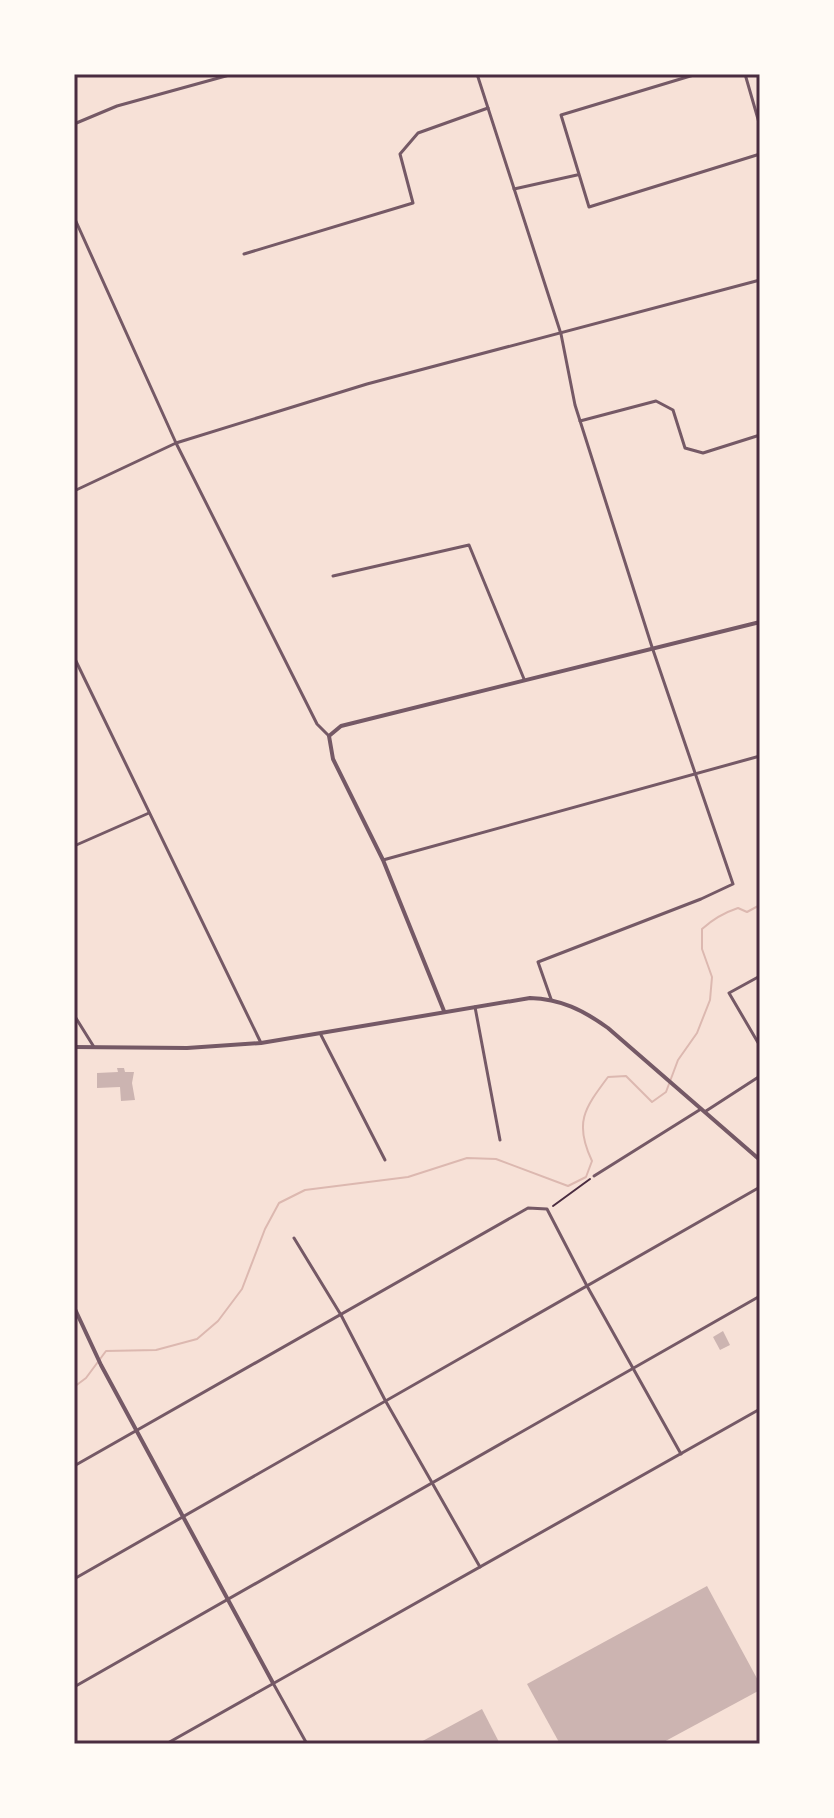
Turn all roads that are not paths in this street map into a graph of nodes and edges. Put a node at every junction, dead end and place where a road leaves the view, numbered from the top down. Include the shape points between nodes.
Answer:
1 (233, 74) edge
2 (477, 74) edge
3 (697, 74) edge
4 (745, 74) edge
5 (488, 108) junction
6 (74, 124) edge
7 (760, 126) edge
8 (760, 154) edge
9 (578, 175) junction
10 (514, 189) junction
11 (74, 217) edge
12 (244, 254) dead end
13 (760, 280) edge
14 (561, 334) junction
15 (580, 421) junction
16 (760, 435) edge
17 (176, 443) junction
18 (74, 491) edge
19 (333, 576) dead end
20 (760, 622) edge
21 (652, 647) junction
22 (74, 657) edge
23 (524, 679) junction
24 (329, 736) junction
25 (760, 756) edge
26 (696, 773) junction
27 (149, 813) junction
28 (74, 846) edge
29 (383, 860) junction
30 (760, 976) edge
31 (551, 999) junction
32 (475, 1007) junction
33 (444, 1011) junction
34 (74, 1015) edge
35 (321, 1035) junction
36 (261, 1043) junction
37 (760, 1046) edge
38 (74, 1047) edge
39 (94, 1047) junction
40 (760, 1076) edge
41 (703, 1110) junction
42 (500, 1140) dead end
43 (385, 1160) dead end
44 (760, 1160) edge
45 (594, 1176) road end
46 (760, 1187) edge
47 (294, 1238) dead end
48 (587, 1286) junction
49 (760, 1296) edge
50 (74, 1307) edge
51 (341, 1315) junction
52 (632, 1367) junction
53 (385, 1400) junction
54 (760, 1409) edge
55 (137, 1430) junction
56 (681, 1454) junction
57 (74, 1466) edge
58 (433, 1484) junction
59 (185, 1516) junction
60 (480, 1567) junction
61 (74, 1579) edge
62 (229, 1599) junction
63 (273, 1683) junction
64 (74, 1687) edge
65 (166, 1744) edge
66 (307, 1744) edge

1 - 6 street via 117,106
2 - 5 street
3 - 9 street via 561,115
4 - 7 street
5 - 10 street
5 - 12 street via 418,133 400,154 413,203
8 - 9 street via 589,207
9 - 10 street
10 - 14 street
11 - 17 street
13 - 14 street
14 - 15 street
14 - 17 street via 367,384
15 - 16 street via 656,401 673,410 685,448 703,453
15 - 21 street
17 - 18 street
17 - 24 street via 317,724
19 - 23 street via 469,545
20 - 21 street
21 - 23 street
21 - 26 street
22 - 27 street
23 - 24 street via 341,726
24 - 29 street via 333,759
25 - 26 street
26 - 29 street
26 - 31 street via 733,884 538,962
27 - 28 street
27 - 36 street
29 - 33 street
30 - 37 street via 729,993
31 - 32 street
31 - 41 street via 608,1028
32 - 33 street
32 - 42 street
33 - 35 street
34 - 39 street
35 - 36 street
35 - 43 street
36 - 39 street
38 - 39 street
40 - 41 street
41 - 44 street
41 - 45 street
46 - 48 street
47 - 51 street
48 - 51 street via 547,1209 528,1208
48 - 52 street
48 - 53 street
49 - 52 street
50 - 55 street
51 - 53 street
51 - 55 street
52 - 56 street
52 - 58 street
53 - 58 street
53 - 59 street
54 - 56 street
55 - 57 street
55 - 59 street
56 - 60 street
58 - 60 street
58 - 62 street
59 - 61 street
59 - 62 street
60 - 63 street
62 - 63 street
62 - 64 street
63 - 65 street
63 - 66 street

